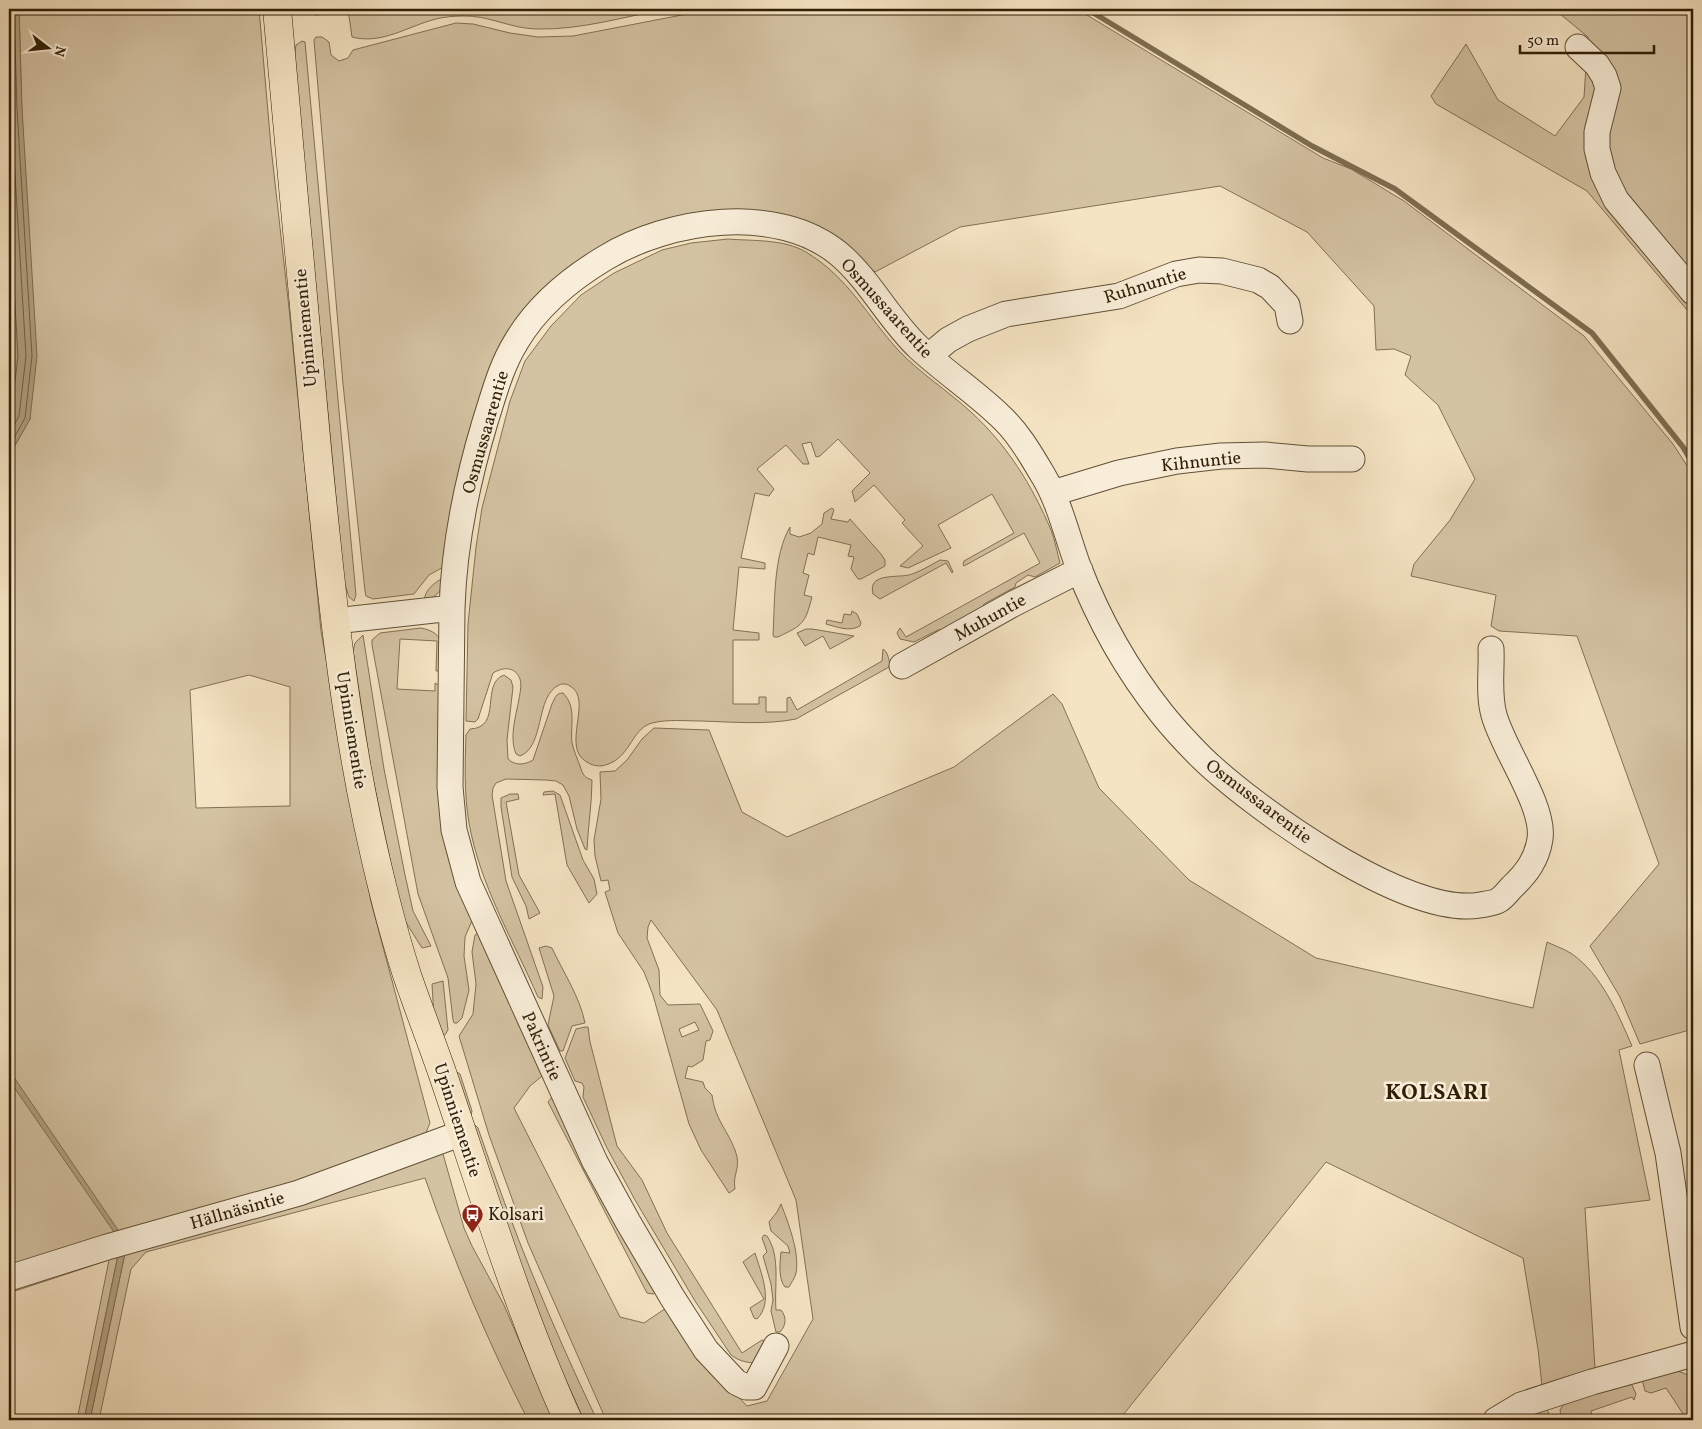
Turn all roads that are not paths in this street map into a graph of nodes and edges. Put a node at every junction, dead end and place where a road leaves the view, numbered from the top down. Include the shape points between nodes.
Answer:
1 (277, 9) edge
2 (1578, 47) dead end
3 (1693, 292) edge
4 (1290, 321) dead end
5 (929, 356) junction
6 (1352, 459) dead end
7 (1053, 493) junction
8 (1080, 570) junction
9 (452, 608) junction
10 (336, 621) junction
11 (1491, 649) dead end
12 (902, 666) dead end
13 (1647, 1065) dead end
14 (462, 1133) junction
15 (9, 1278) edge
16 (1693, 1327) edge
17 (776, 1346) dead end
18 (1693, 1354) edge
19 (568, 1420) edge
20 (1496, 1420) edge

1 - 10 main road, Upinniementie
2 - 3 street via 1597,65 1608,88 1597,132 1597,149 1616,200
4 - 5 street, Ruhnuntie via 1287,305 1264,283 1240,274 1199,270 1176,274 1119,296 1006,314 968,329
5 - 7 street, Osmussaarentie via 1002,417
5 - 9 street, Osmussaarentie via 898,325 840,254 808,235 751,223 703,224 661,232 619,249 583,271 546,302 518,338 506,360 476,454 464,508 453,574
6 - 7 street, Kihnuntie via 1308,460 1265,455 1203,458 1119,473
7 - 8 street, Osmussaarentie
8 - 11 street, Osmussaarentie via 1102,622 1128,665 1162,713 1202,757 1247,796 1331,855 1399,889 1438,903 1467,907 1497,902 1525,875 1535,858 1541,830 1532,800 1493,713
8 - 12 street, Muhuntie
9 - 10 street
9 - 17 street, Pakrintie via 450,787 454,830 468,882 595,1162 706,1350 736,1382 754,1387
10 - 14 main road, Upinniementie via 362,792 383,890 406,973
13 - 16 street via 1668,1153
14 - 15 street, Hällnäsintie via 299,1193
14 - 19 main road, Upinniementie via 523,1312
18 - 20 street via 1521,1405

